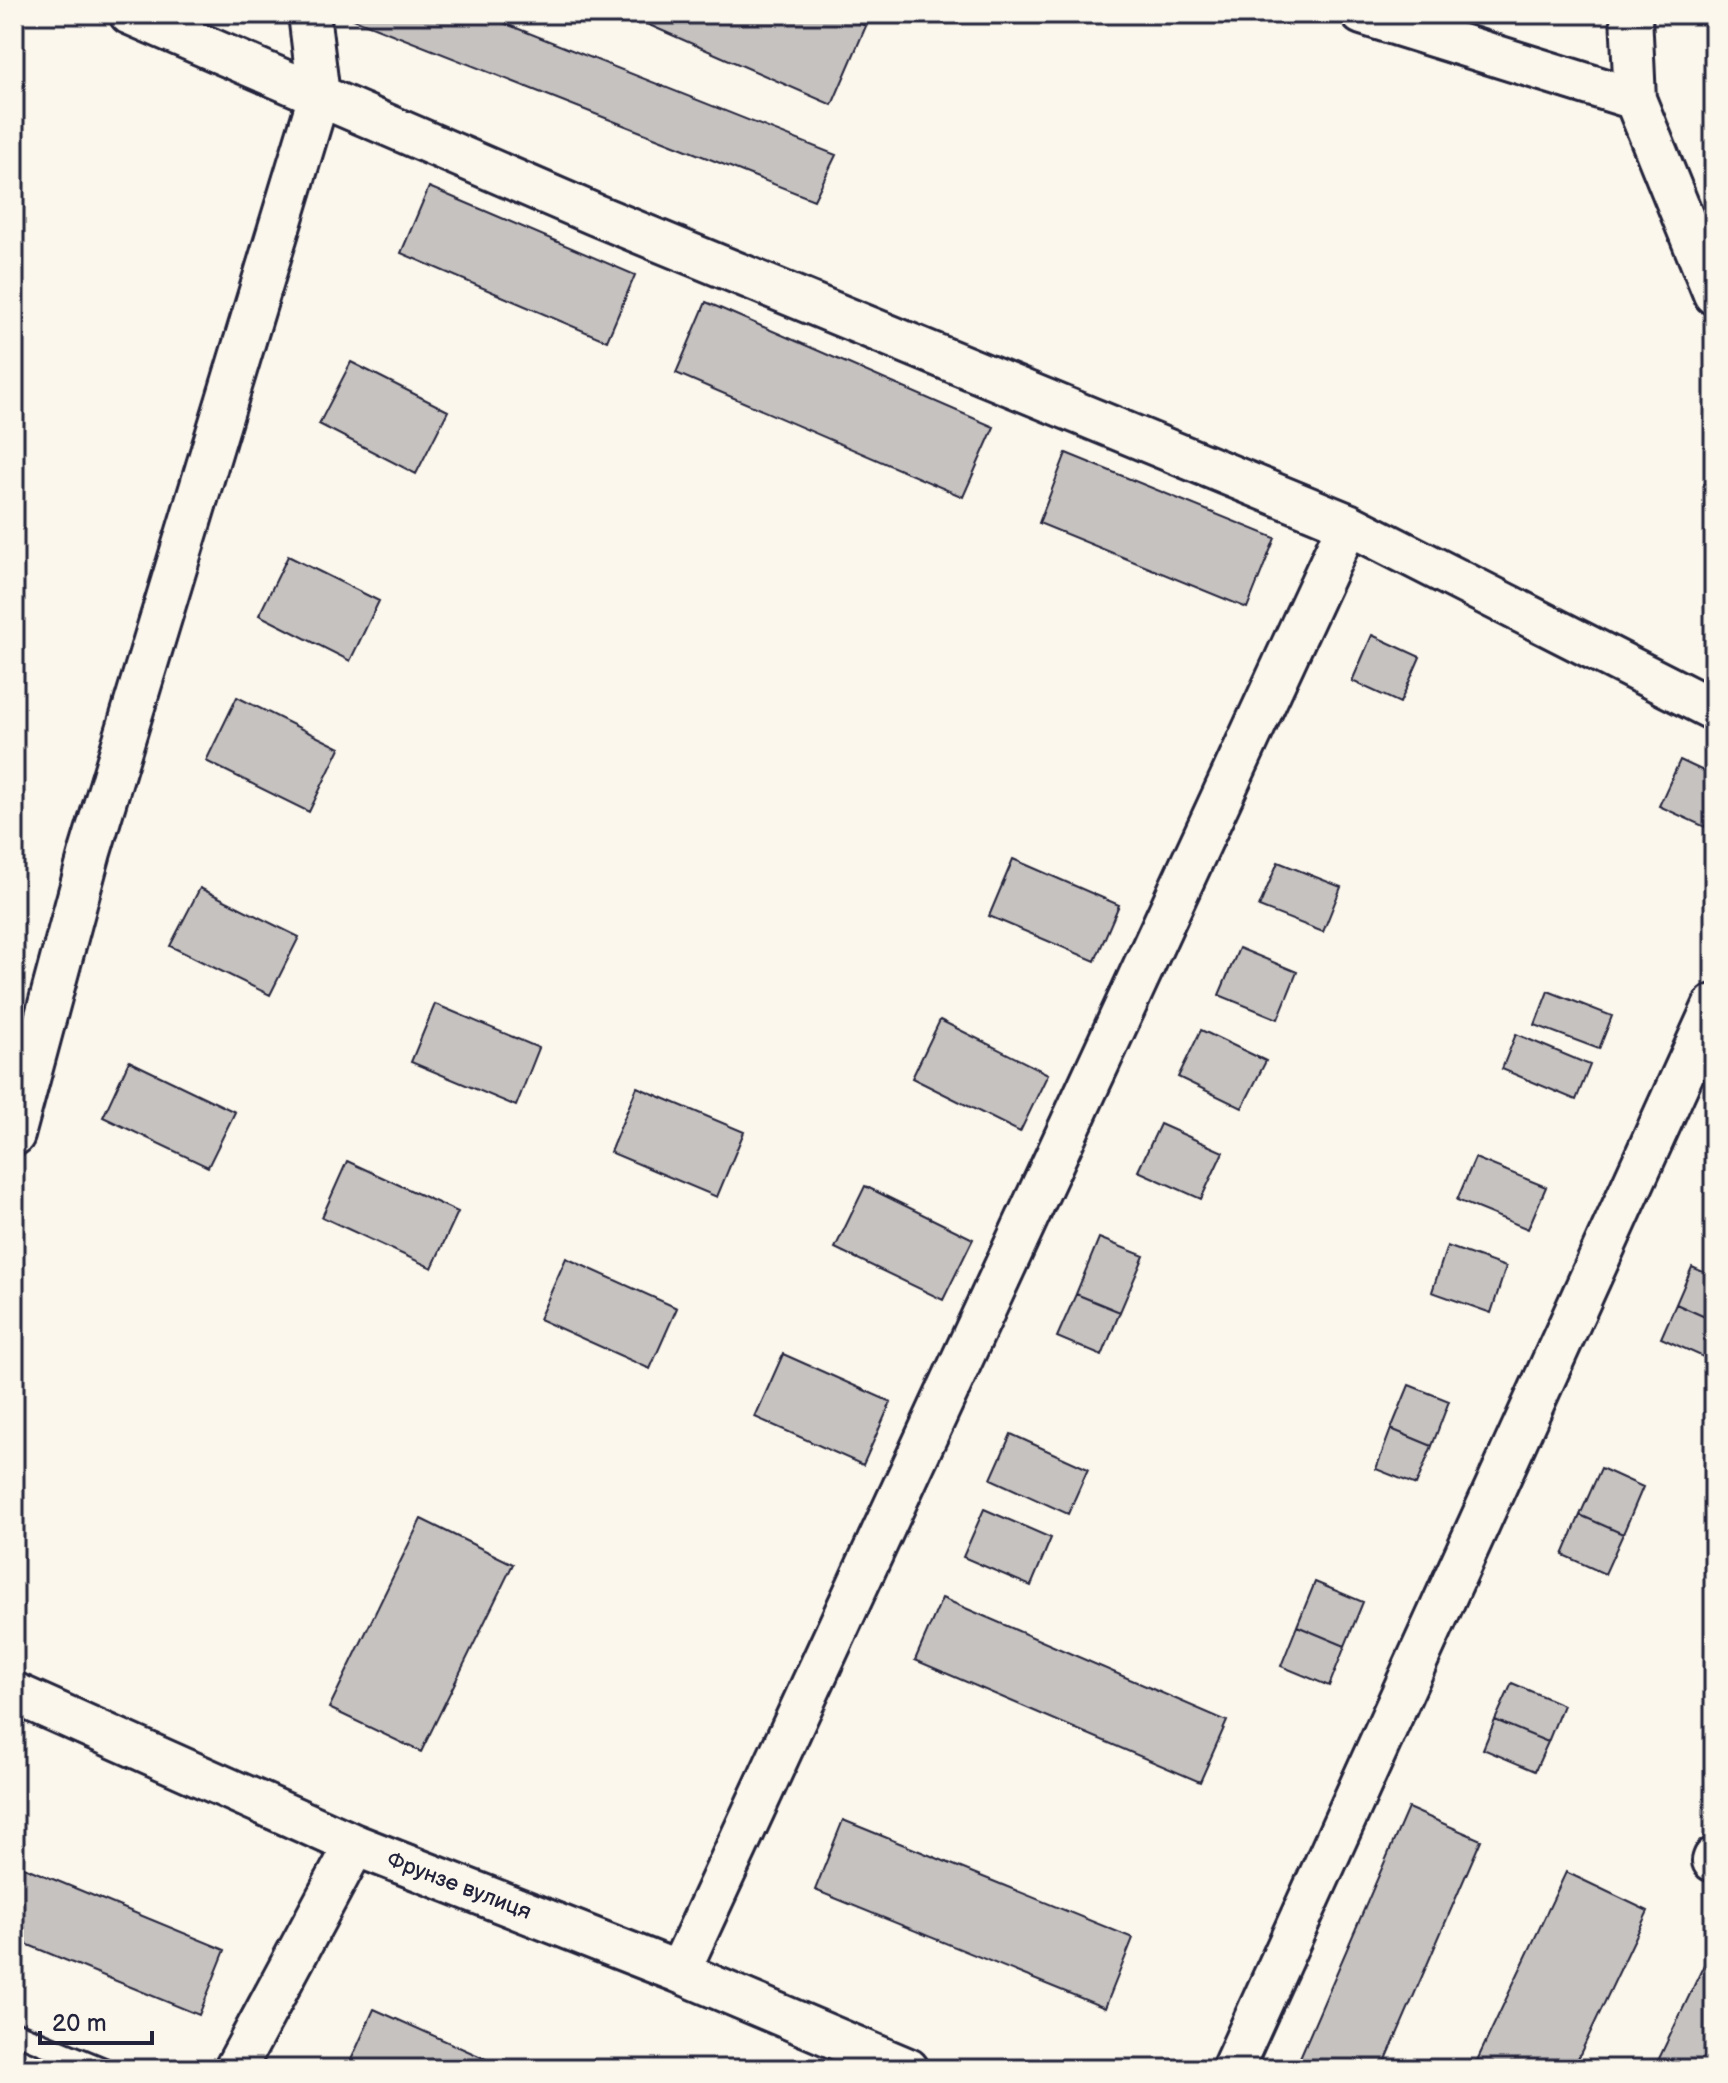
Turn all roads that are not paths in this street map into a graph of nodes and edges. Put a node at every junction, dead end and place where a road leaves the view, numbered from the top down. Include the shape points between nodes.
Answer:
1 (130, 14) edge
2 (309, 14) edge
3 (1362, 14) edge
4 (1631, 14) edge
5 (319, 96) junction
6 (1635, 99) junction
7 (1714, 294) edge
8 (1348, 524) junction
9 (1714, 710) edge
10 (1714, 1005) edge
11 (14, 1135) edge
12 (14, 1693) edge
13 (355, 1845) junction
14 (679, 1972) junction
15 (14, 2032) edge
16 (104, 2069) edge
17 (235, 2069) edge
18 (908, 2069) edge
19 (1232, 2069) edge

1 - 5 street
2 - 5 street
3 - 6 street
4 - 6 street
5 - 8 street
5 - 11 street via 90,852
6 - 7 street
8 - 9 street
8 - 14 street
10 - 19 street
12 - 13 street, Фрунзе вулиця
13 - 14 street, Фрунзе вулиця
13 - 17 street
14 - 18 street, Фрунзе вулиця
15 - 16 lane

